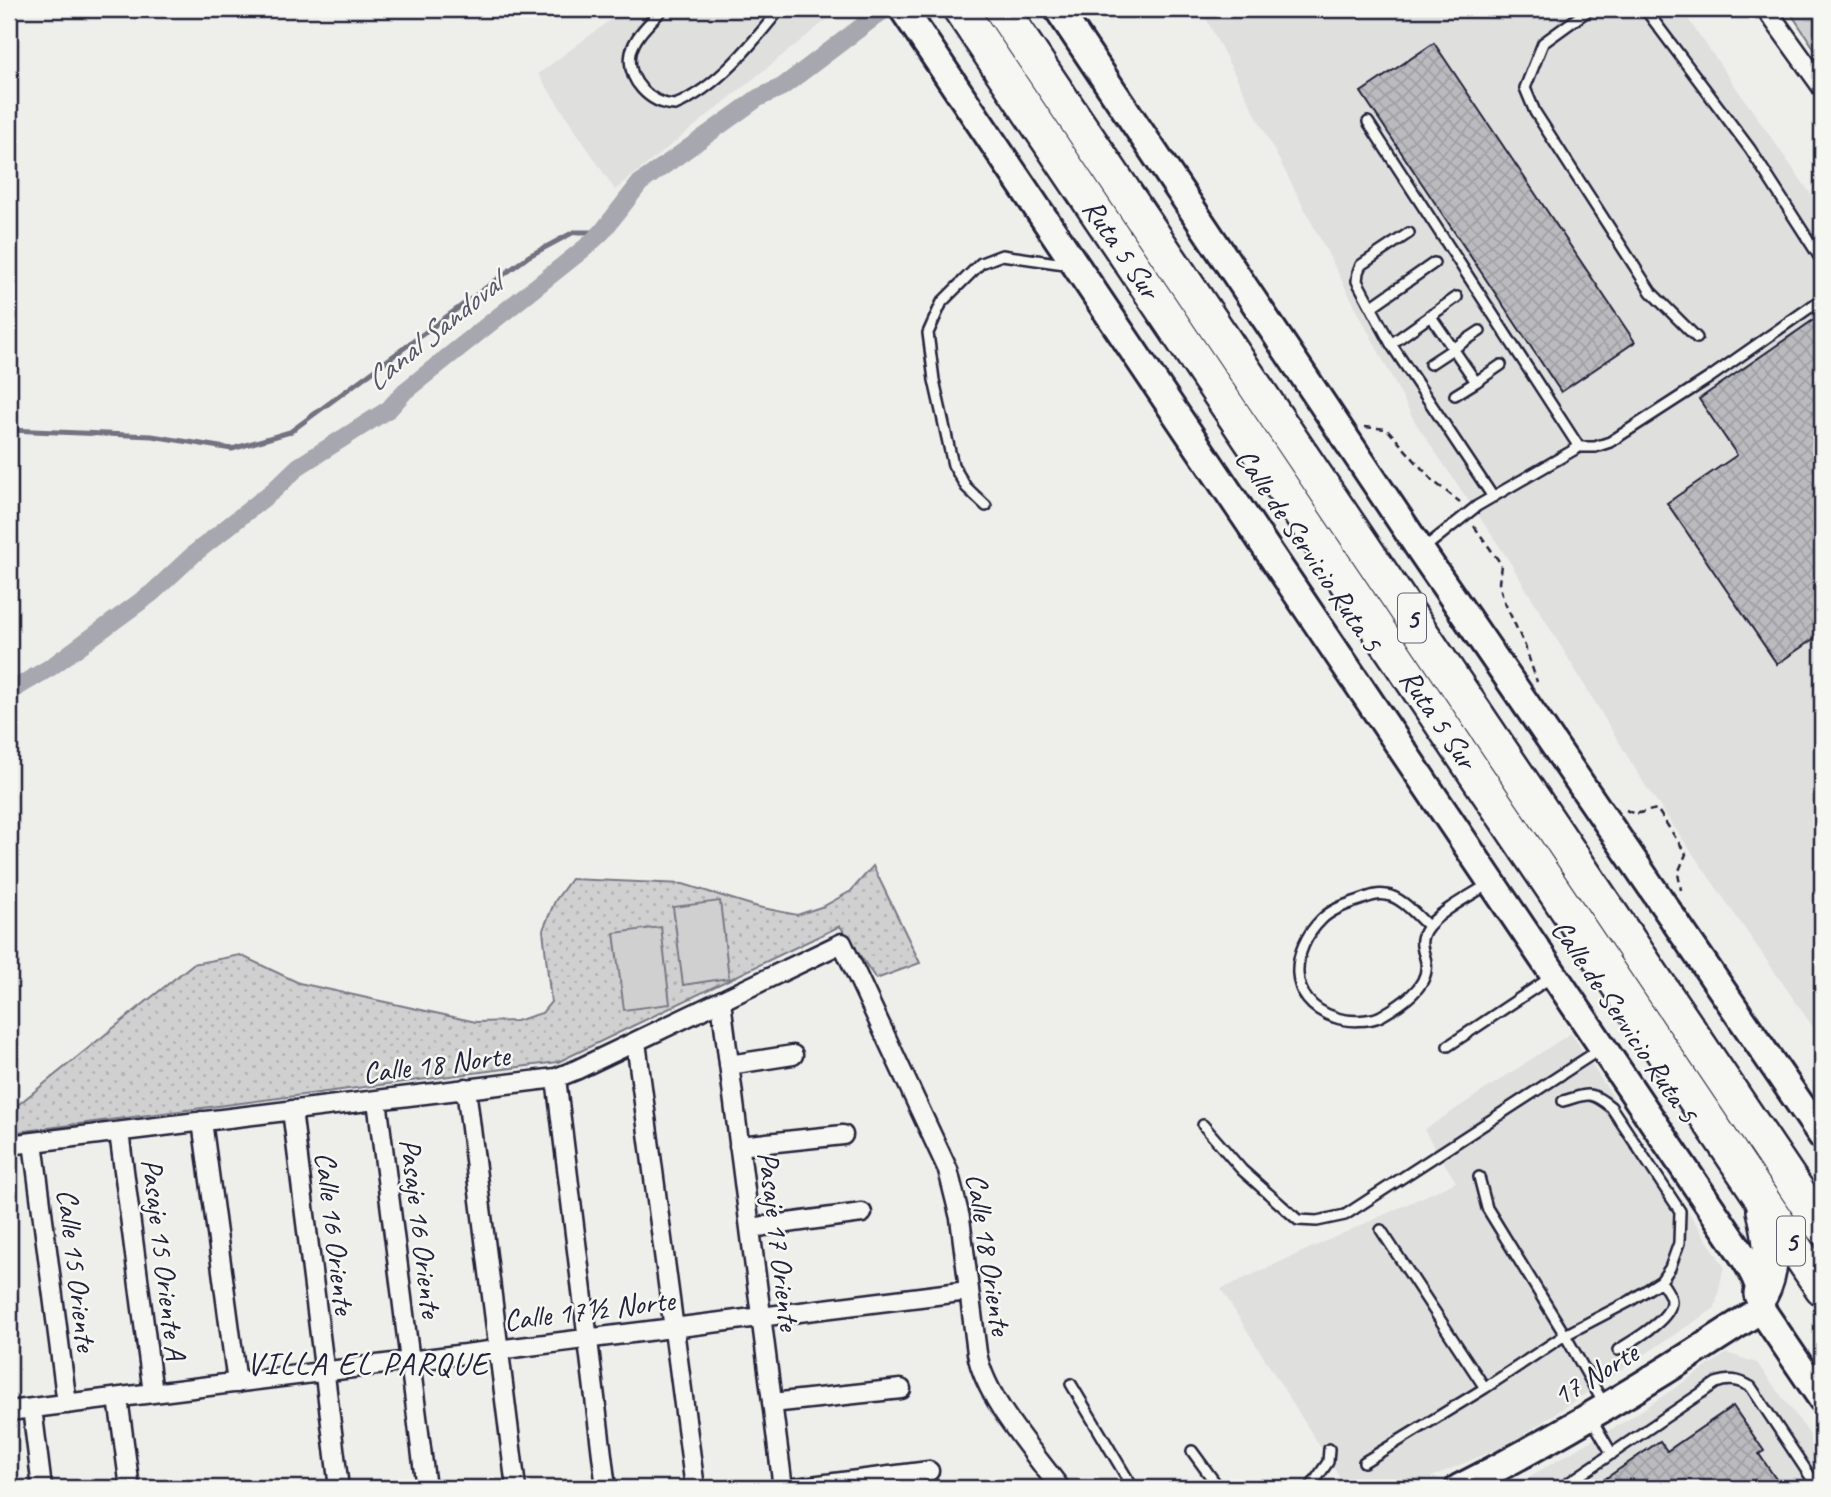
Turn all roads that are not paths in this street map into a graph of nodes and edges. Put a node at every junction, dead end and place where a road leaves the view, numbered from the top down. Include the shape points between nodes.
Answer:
1 (663, 9) edge
2 (780, 9) edge
3 (903, 9) edge
4 (960, 9) edge
5 (1001, 9) edge
6 (1058, 9) edge
7 (1590, 9) edge
8 (1645, 9) edge
9 (1766, 9) edge
10 (1822, 87) edge
11 (1368, 122) dead end
12 (1409, 233) dead end
13 (1072, 259) junction
14 (1822, 261) edge
15 (1434, 263) dead end
16 (1457, 296) dead end
17 (1822, 299) edge
18 (1371, 307) junction
19 (1430, 315) junction
20 (1480, 331) dead end
21 (1697, 338) dead end
22 (1391, 344) junction
23 (1453, 348) junction
24 (1430, 364) dead end
25 (1501, 365) dead end
26 (1476, 382) junction
27 (1455, 395) dead end
28 (1578, 447) junction
29 (1493, 497) junction
30 (986, 506) dead end
31 (1421, 551) junction
32 (1492, 882) junction
33 (1429, 926) junction
34 (842, 943) joint
35 (1555, 975) junction
36 (721, 1001) junction
37 (636, 1042) junction
38 (1448, 1046) dead end
39 (1603, 1047) junction
40 (793, 1055) dead end
41 (729, 1065) junction
42 (556, 1078) junction
43 (466, 1088) junction
44 (377, 1100) junction
45 (1563, 1101) dead end
46 (292, 1110) junction
47 (202, 1121) junction
48 (1203, 1125) dead end
49 (119, 1132) junction
50 (843, 1135) dead end
51 (1822, 1136) edge
52 (33, 1142) junction
53 (9, 1145) edge
54 (739, 1146) junction
55 (1479, 1177) dead end
56 (1759, 1194) junction
57 (862, 1213) dead end
58 (1822, 1227) edge
59 (750, 1228) junction
60 (1381, 1230) dead end
61 (1661, 1281) junction
62 (1822, 1288) edge
63 (968, 1291) junction
64 (1761, 1302) junction
65 (761, 1317) junction
66 (675, 1328) junction
67 (1565, 1335) junction
68 (587, 1339) junction
69 (499, 1350) junction
70 (1618, 1350) dead end
71 (410, 1361) junction
72 (325, 1372) junction
73 (237, 1383) junction
74 (1071, 1384) dead end
75 (1485, 1388) junction
76 (901, 1389) dead end
77 (153, 1393) junction
78 (118, 1398) junction
79 (1822, 1399) edge
80 (772, 1403) junction
81 (66, 1404) junction
82 (32, 1408) junction
83 (9, 1411) edge
84 (1598, 1412) junction
85 (1329, 1449) dead end
86 (1192, 1451) dead end
87 (1612, 1454) junction
88 (1364, 1462) dead end
89 (929, 1471) dead end
90 (1822, 1472) edge
91 (1812, 1479) junction
92 (42, 1488) edge
93 (130, 1488) edge
94 (339, 1488) edge
95 (426, 1488) edge
96 (516, 1488) edge
97 (606, 1488) edge
98 (695, 1488) edge
99 (783, 1488) edge
100 (795, 1488) edge
101 (1060, 1488) edge
102 (1133, 1488) edge
103 (1219, 1488) edge
104 (1310, 1488) edge
105 (1459, 1488) edge
106 (1561, 1488) edge
107 (1818, 1488) edge

1 - 2 lane via 631,51 631,68 646,94 675,106 712,82
3 - 13 street, Calle de Servicio Ruta 5
4 - 56 highway, Ruta 5 Sur / 5
5 - 58 highway, Ruta 5 Sur / 5
6 - 31 street
7 - 21 lane via 1543,43 1525,88 1535,112 1651,292
8 - 14 lane via 1750,149
9 - 10 street
11 - 28 lane
12 - 18 lane via 1358,272 1357,281
13 - 30 lane via 1064,264 1002,255 981,263 942,302 928,333 953,465 966,487
13 - 32 street, Calle de Servicio Ruta 5
15 - 18 lane
16 - 19 lane
17 - 28 lane via 1610,442
18 - 22 lane
19 - 22 lane
19 - 23 lane
20 - 23 lane
22 - 29 lane
23 - 24 lane
23 - 26 lane
25 - 26 lane
26 - 27 lane
28 - 29 lane
29 - 31 lane
31 - 51 street
32 - 33 lane
32 - 35 street, Calle de Servicio Ruta 5
33 - 33 lane via 1422,942 1427,965 1422,985 1379,1017 1338,1019 1313,1007 1303,994 1297,971 1300,953 1315,927 1338,908 1385,894 1398,899
34 - 36 street, Calle 18 Norte
34 - 63 street, Calle 18 Oriente via 948,1170 960,1218
35 - 38 lane
35 - 39 street, Calle de Servicio Ruta 5
36 - 37 street, Calle 18 Norte
36 - 41 street, Pasaje 17 Oriente
37 - 42 street, Calle 18 Norte
37 - 66 street
39 - 48 lane via 1345,1215 1317,1221 1298,1220 1242,1170
39 - 64 street, Calle de Servicio Ruta 5 via 1743,1255
40 - 41 street
41 - 54 street, Pasaje 17 Oriente
42 - 43 street, Calle 18 Norte
42 - 68 street
43 - 44 street, Calle 18 Norte
43 - 69 street
44 - 46 street, Calle 18 Norte
44 - 71 street, Pasaje 16 Oriente
45 - 61 lane via 1586,1094 1611,1107 1680,1211 1679,1242
46 - 47 street, Calle 18 Norte
46 - 72 street, Calle 16 Oriente
47 - 49 street, Calle 18 Norte
47 - 73 street
49 - 52 street, Calle 18 Norte
49 - 77 street, Pasaje 15 Oriente A
50 - 54 street
52 - 53 street, Calle 18 Norte
52 - 81 street, Calle 15 Oriente
54 - 59 street, Pasaje 17 Oriente
55 - 67 lane via 1487,1208
56 - 62 highway, Ruta 5 Sur / 5
56 - 64 highway via 1771,1254
57 - 59 street
59 - 65 street, Pasaje 17 Oriente
60 - 75 lane
61 - 67 lane
61 - 70 lane via 1672,1299 1670,1308 1663,1319
63 - 65 street, Calle 17½ Norte
63 - 101 street, Calle 18 Oriente via 982,1374
64 - 79 street, Calle de Servicio Ruta 5
64 - 84 street, 17 Norte
65 - 66 street, Calle 17½ Norte
65 - 80 street, Pasaje 17 Oriente
66 - 68 street, Calle 17½ Norte
66 - 98 street
67 - 75 lane
67 - 84 lane
68 - 69 street, Calle 17½ Norte
68 - 97 street
69 - 71 street, Calle 17½ Norte
69 - 96 street
71 - 72 street, Calle 17½ Norte
71 - 95 street, Pasaje 16 Oriente
72 - 73 street, Calle 17½ Norte
72 - 94 street, Calle 16 Oriente
73 - 77 street, Calle 17½ Norte
74 - 102 lane
75 - 88 lane
76 - 80 street
77 - 78 street, Calle 17½ Norte
78 - 81 street, Calle 17½ Norte
78 - 93 street
80 - 99 street, Pasaje 17 Oriente
81 - 82 street, Calle 17½ Norte
82 - 83 street, Calle 17½ Norte
82 - 92 street
84 - 87 lane
84 - 105 street, 17 Norte
85 - 104 lane via 1328,1462
86 - 103 lane
87 - 91 lane via 1716,1383 1736,1380 1751,1387
87 - 106 lane
89 - 100 street
90 - 91 lane
91 - 107 lane

